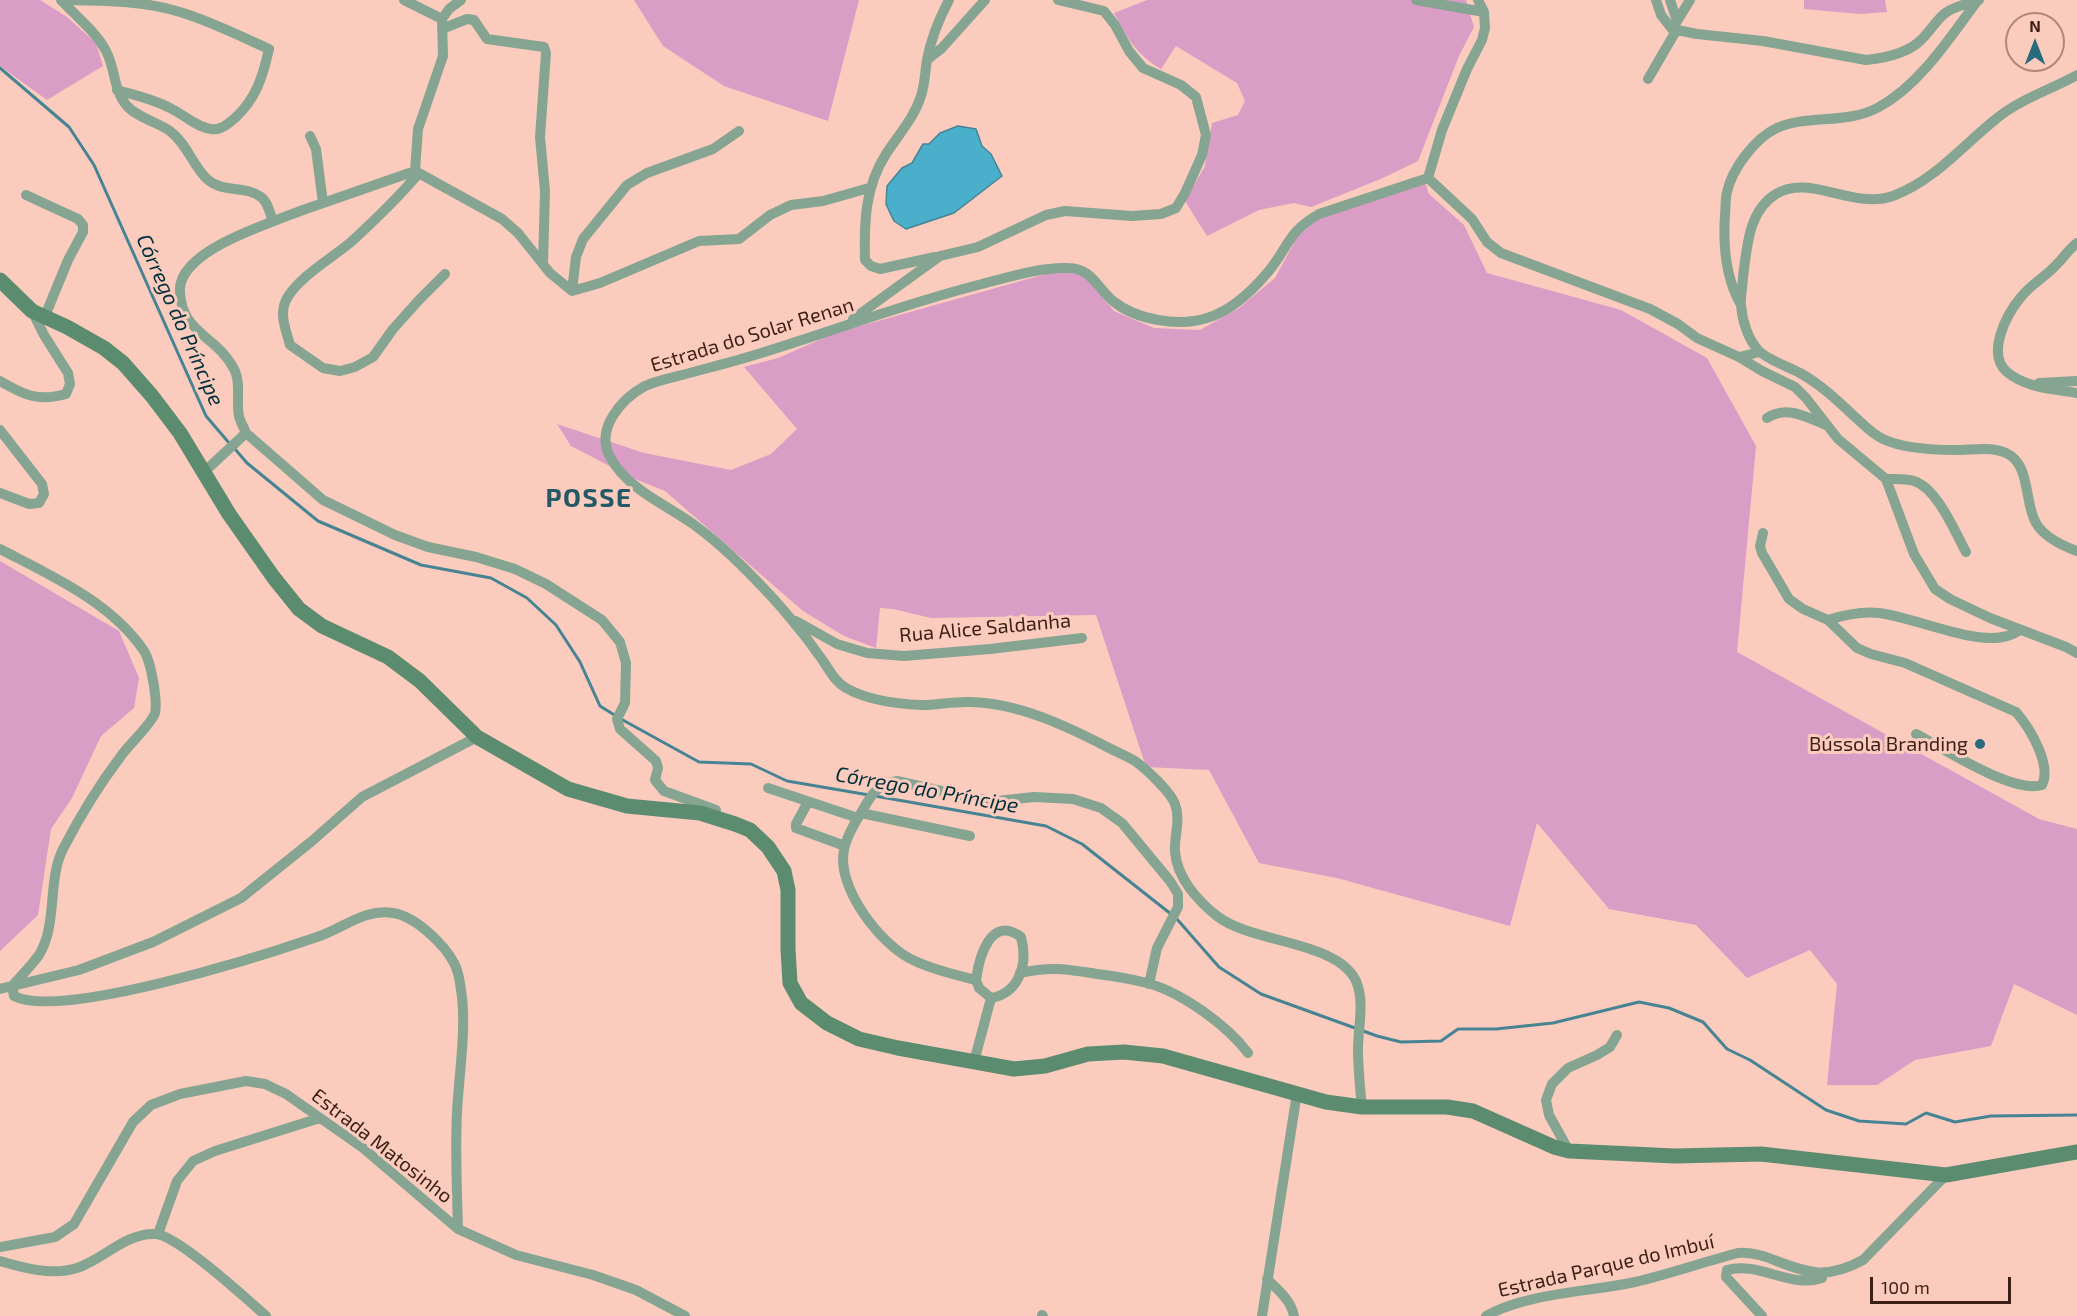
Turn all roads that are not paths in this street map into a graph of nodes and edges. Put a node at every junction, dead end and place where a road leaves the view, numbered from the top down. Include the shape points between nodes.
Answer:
1 (404, 0) edge
2 (461, 0) edge
3 (949, 0) edge
4 (985, 0) edge
5 (1058, 0) edge
6 (1416, 0) edge
7 (1478, 0) edge
8 (1656, 0) edge
9 (1670, 0) edge
10 (1690, 0) edge
11 (1978, 0) edge
12 (1484, 12) junction
13 (442, 24) junction
14 (1675, 27) junction
15 (927, 59) junction
16 (2077, 75) edge
17 (1647, 79) dead end
18 (117, 90) junction
19 (740, 131) dead end
20 (310, 136) dead end
21 (417, 172) junction
22 (1428, 178) junction
23 (869, 188) junction
24 (26, 195) dead end
25 (323, 203) junction
26 (273, 221) junction
27 (2077, 243) edge
28 (940, 256) junction
29 (543, 263) junction
30 (445, 274) dead end
31 (0, 280) edge
32 (572, 291) junction
33 (1741, 303) junction
34 (38, 313) junction
35 (841, 327) junction
36 (1760, 352) junction
37 (1739, 357) junction
38 (0, 381) edge
39 (2077, 381) edge
40 (2030, 385) junction
41 (2077, 393) edge
42 (1767, 418) dead end
43 (1826, 425) junction
44 (0, 430) edge
45 (243, 435) junction
46 (204, 472) junction
47 (1886, 479) junction
48 (0, 493) edge
49 (1763, 533) dead end
50 (0, 549) edge
51 (2077, 551) edge
52 (1966, 552) dead end
53 (790, 618) junction
54 (1828, 620) junction
55 (2020, 630) junction
56 (1082, 638) dead end
57 (2077, 653) edge
58 (1916, 734) dead end
59 (477, 736) junction
60 (768, 789) dead end
61 (808, 802) junction
62 (859, 816) junction
63 (735, 824) junction
64 (970, 836) dead end
65 (845, 846) junction
66 (1020, 973) junction
67 (976, 980) junction
68 (1149, 984) junction
69 (12, 986) junction
70 (0, 989) edge
71 (991, 998) junction
72 (1617, 1035) dead end
73 (1248, 1053) dead end
74 (974, 1062) junction
75 (1297, 1093) junction
76 (1362, 1107) junction
77 (320, 1118) junction
78 (1569, 1151) junction
79 (2077, 1152) edge
80 (1946, 1175) junction
81 (458, 1229) junction
82 (158, 1234) junction
83 (0, 1247) edge
84 (0, 1262) edge
85 (1833, 1273) junction
86 (1267, 1279) junction
87 (266, 1316) edge
88 (684, 1316) edge
89 (1262, 1316) edge
90 (1294, 1316) edge
91 (1487, 1316) edge
92 (1762, 1316) edge

1 - 13 street
2 - 13 street via 449,9
3 - 15 street
4 - 15 street
5 - 28 street via 1104,12 1143,68 1181,85 1196,97 1206,135 1202,155 1185,193 1169,212 1132,216 1065,211 1046,215 978,247
6 - 12 street
7 - 12 street
8 - 14 street via 1661,15
9 - 14 street
10 - 14 street
11 - 14 street via 1957,6 1944,14 1920,42 1881,59 1866,60
11 - 33 street via 1912,83 1880,107 1849,118 1779,127 1754,146 1736,170 1727,191 1723,242 1733,290
12 - 22 street via 1482,39 1442,130
13 - 21 street via 443,56 418,129
13 - 29 street via 474,20 487,39 544,48 540,136 545,191
14 - 17 street
15 - 23 street via 922,93 913,116 885,156
16 - 33 street via 2016,105 1925,180 1893,196 1870,201 1810,187 1775,194 1758,212 1748,239
18 - 18 street via 106,51 61,0 124,1 179,11 269,49 262,78 247,107 226,126 214,130 203,128 171,108
18 - 26 street via 128,107 170,131 186,146 207,179 220,188 261,197
19 - 32 street via 713,150 647,173 627,185 583,239 576,256
20 - 25 street via 316,149
21 - 25 street
21 - 29 street via 502,219
21 - 30 street via 396,200 300,283 286,300 282,318 290,345 323,368 355,368 373,357 399,322
22 - 35 street, Estrada do Solar Renan via 1305,222 1289,238 1270,270 1236,304 1194,322 1129,312 1112,300 1090,274 1063,267 993,281
22 - 37 street via 1501,253 1650,309 1696,338
23 - 28 street via 865,260 871,266 880,269
23 - 32 street via 791,205 770,215 739,239 699,241
24 - 34 street via 83,225 83,232
25 - 26 street
26 - 45 street via 223,243 199,260 184,274 179,288 189,324 227,357 236,374
27 - 40 street via 2020,298 1998,339 2000,364
28 - 35 street
29 - 32 street
31 - 34 street
33 - 36 street via 1744,324
34 - 38 street via 44,335 68,373 70,384 66,394 48,399 24,395
34 - 46 street via 105,348 123,363 180,433
35 - 53 street, Estrada do Solar Renan via 648,384 624,400 612,416 606,435 608,455 631,483 698,528 743,567
36 - 37 street
36 - 51 street via 1829,393 1882,439 1919,447 1997,449 2009,454 2019,465 2035,522 2057,542
37 - 43 street via 1795,387
39 - 40 street
40 - 41 street
42 - 43 street via 1786,411
43 - 47 street
44 - 48 street via 42,484 44,495 39,503 29,504
45 - 46 street
45 - 63 street via 323,500 354,516 428,547 515,569 602,620 620,642 626,663 620,729 656,761 655,780 664,791 722,812
46 - 59 street via 267,569 299,609 322,626 388,657 420,681
47 - 52 street via 1922,484
47 - 55 street via 1914,554 1935,589
49 - 54 street via 1762,554 1789,599
50 - 69 street via 97,605 127,631 145,653 156,699 155,713 99,785 62,852 45,939 39,954
53 - 56 street, Rua Alice Saldanha via 837,644 867,653 895,655
53 - 76 street, Estrada do Solar Renan via 846,688 896,702 1000,705 1092,739 1136,762 1169,793 1176,806 1175,852 1194,896 1221,920 1326,954 1351,973 1357,984 1360,1017
54 - 55 street via 1877,613 1989,638
54 - 58 street via 1857,648 1905,663 2016,712 2033,735 2046,771 2045,779 2042,785 2034,787 1998,778
55 - 57 street
59 - 63 street via 568,789 627,806 700,813
59 - 69 street via 362,797 241,898 153,942 79,970
60 - 61 street
61 - 62 street
61 - 65 street via 796,828
62 - 64 street
62 - 65 street
62 - 68 street via 885,783 897,782 973,798 1073,799 1101,808 1122,823 1178,894 1178,907 1156,948
63 - 74 street via 750,830 768,847 784,871 790,983 801,1003 827,1023 859,1039
65 - 67 street via 845,875 854,899 891,947 914,961
66 - 67 street via 1024,959 1021,937 1002,929 993,934 985,948
66 - 68 street via 1042,968 1066,969
66 - 71 street via 1007,993
67 - 71 street
68 - 73 street via 1188,1002 1238,1039
69 - 70 street
69 - 81 street via 14,996 24,1001 66,1001 163,983 272,952 321,936 367,914 394,913 425,927 455,964 461,989
71 - 74 street
72 - 78 street via 1610,1047 1568,1068 1552,1084 1546,1100 1549,1115
74 - 75 street via 1014,1069 1045,1066 1088,1054 1134,1053 1163,1056
75 - 76 street
75 - 86 street
76 - 78 street via 1458,1108 1482,1114
77 - 81 street, Estrada Matosinho
77 - 82 street via 215,1150 193,1161 177,1181
77 - 83 street, Estrada Matosinho via 286,1094 265,1084 246,1081 180,1094 151,1105 134,1122 74,1224 55,1237
78 - 80 street via 1675,1156 1761,1154
79 - 80 street
80 - 85 street, Estrada Parque do Imbuí via 1863,1260
81 - 88 street, Estrada Matosinho via 516,1255 636,1290
82 - 84 street via 120,1244 76,1269 49,1271
82 - 87 street via 216,1272
85 - 91 street, Estrada Parque do Imbuí via 1815,1273 1760,1255 1738,1253 1634,1282 1527,1300
85 - 92 street via 1817,1280 1798,1280 1764,1272 1727,1270 1726,1277
86 - 89 street
86 - 90 street via 1283,1294

